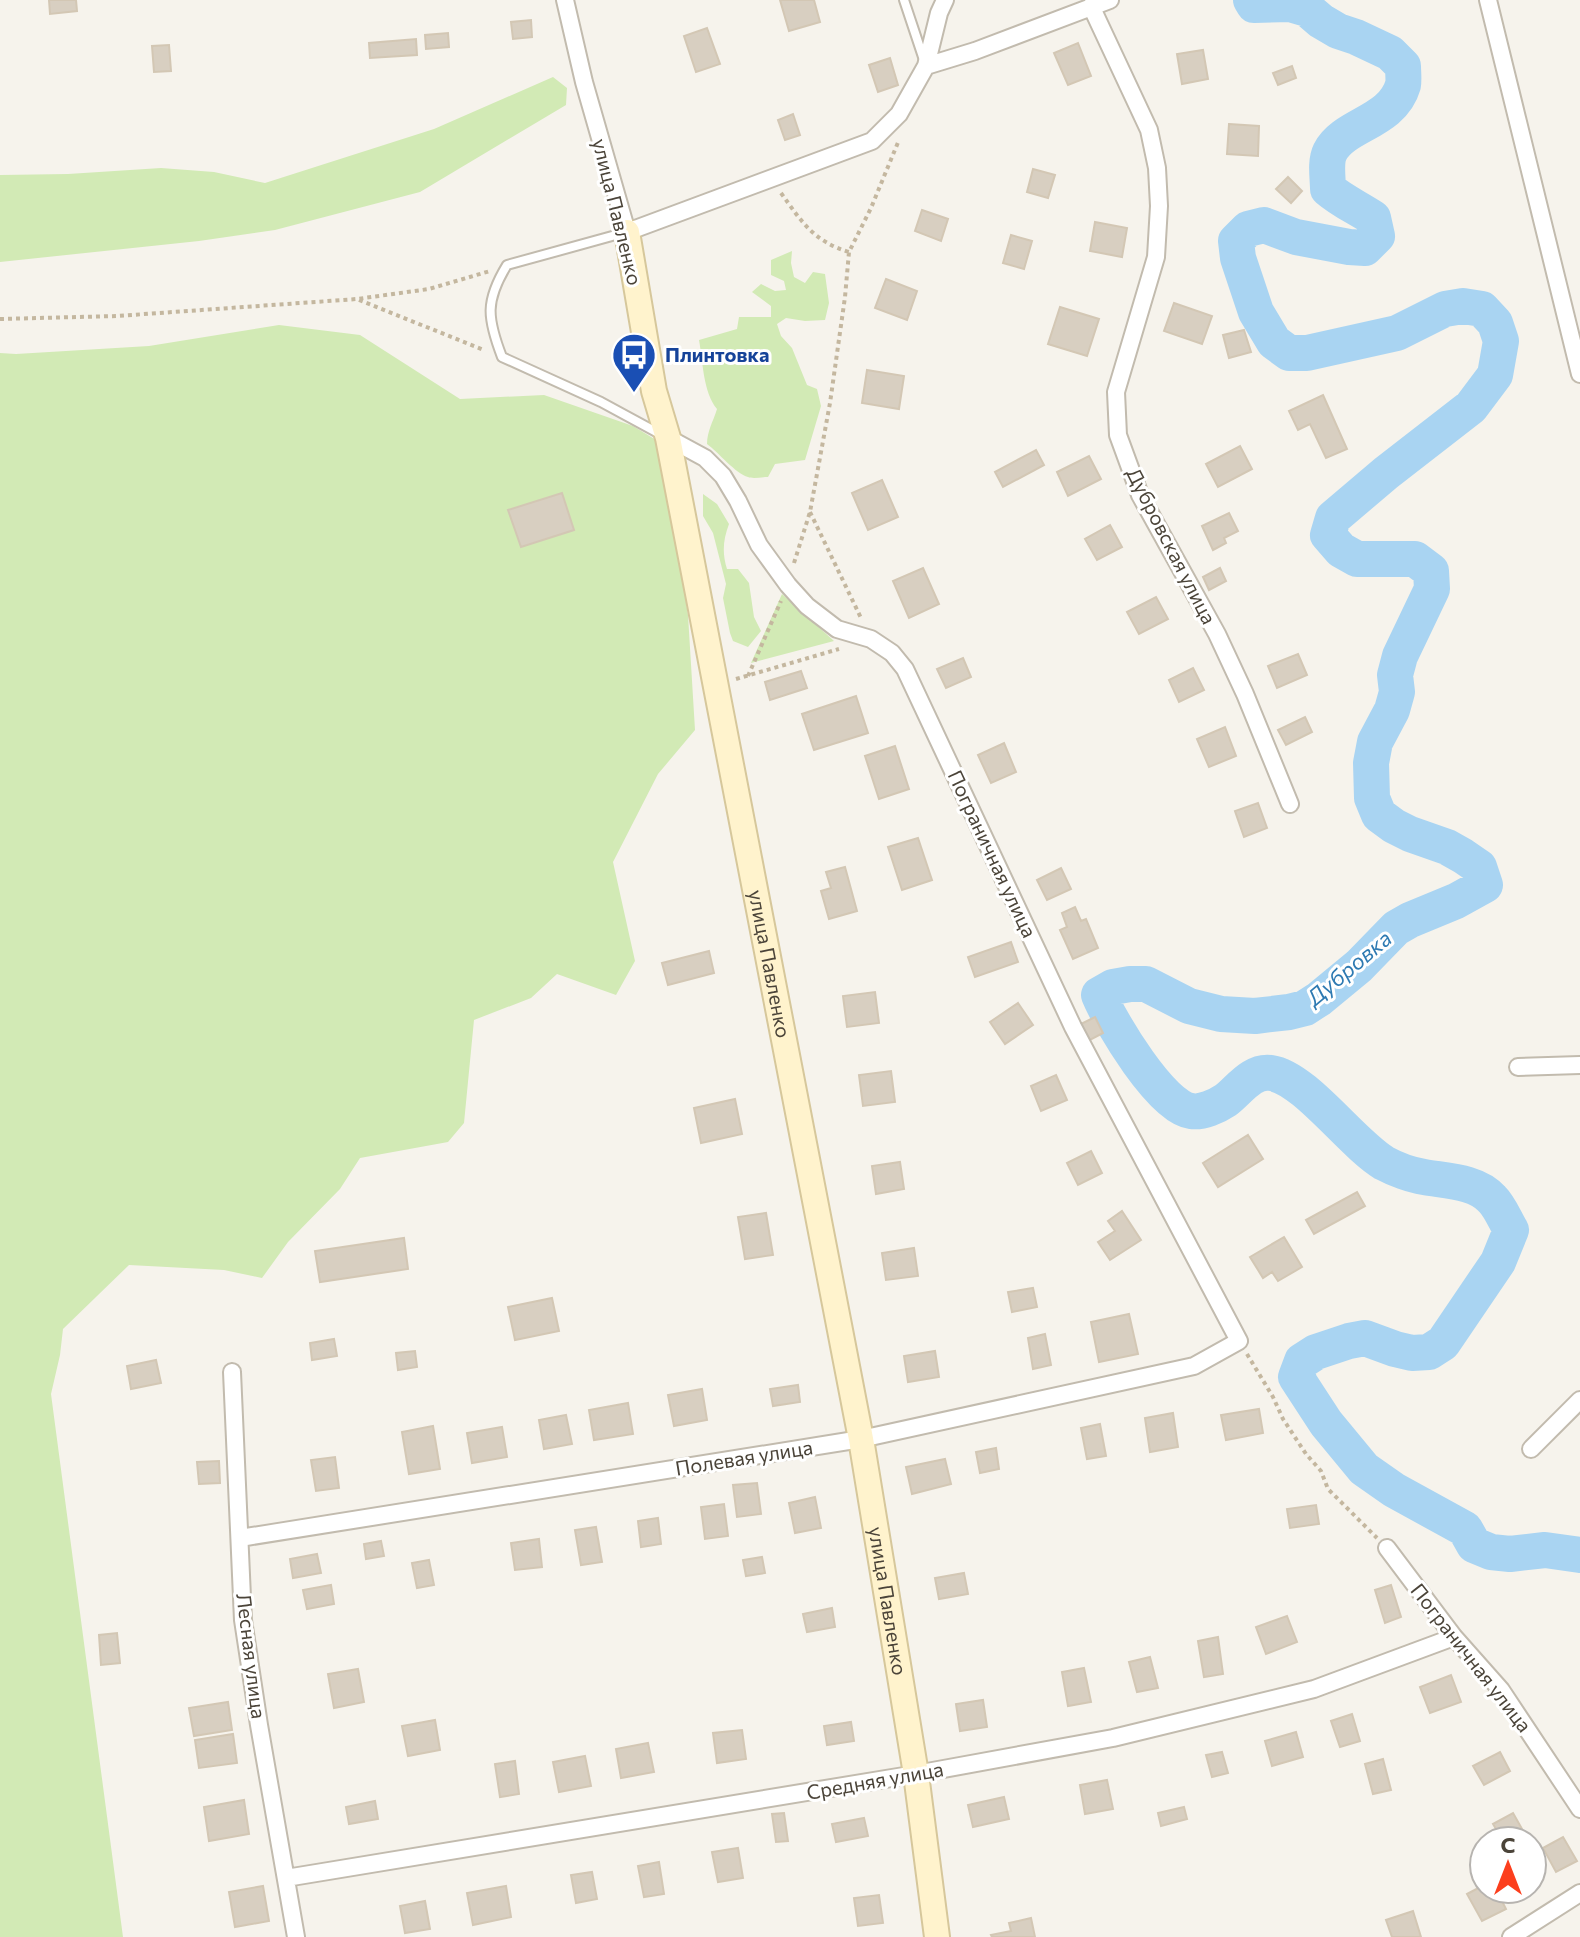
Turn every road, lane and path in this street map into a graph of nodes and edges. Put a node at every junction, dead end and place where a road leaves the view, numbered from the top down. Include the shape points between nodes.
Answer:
1 (565, 0) edge
2 (904, 0) edge
3 (945, 0) edge
4 (1110, 0) edge
5 (1488, 0) edge
6 (1091, 6) junction
7 (926, 66) junction
8 (899, 114) junction
9 (771, 178) junction
10 (627, 232) junction
11 (849, 252) junction
12 (507, 265) junction
13 (357, 299) junction
14 (0, 319) edge
15 (502, 357) junction
16 (1580, 374) edge
17 (668, 438) junction
18 (810, 512) junction
19 (788, 585) junction
20 (871, 639) junction
21 (748, 676) junction
22 (715, 686) junction
23 (1290, 804) dead end
24 (1580, 1065) edge
25 (1518, 1067) dead end
26 (1239, 1341) junction
27 (232, 1372) dead end
28 (1580, 1400) edge
29 (861, 1439) junction
30 (1531, 1449) dead end
31 (240, 1538) junction
32 (1387, 1548) joint
33 (1454, 1637) junction
34 (916, 1774) junction
35 (1580, 1809) edge
36 (286, 1878) junction
37 (1580, 1893) edge
38 (296, 1937) edge
39 (937, 1937) edge
40 (1511, 1937) edge

1 - 10 street, улица Павленко
2 - 7 lane
3 - 7 street
4 - 6 street
5 - 16 street
6 - 7 street
6 - 23 street, Дубровская улица via 1149,130 1158,181 1156,257 1116,392 1118,435 1140,495 1245,694
7 - 8 street
8 - 9 street via 872,141
8 - 11 path via 900,137
9 - 10 street
9 - 11 path via 806,228
10 - 12 lane
10 - 17 street, улица Павленко via 654,391
11 - 18 path
12 - 13 path via 429,289
12 - 15 lane via 495,286 490,312
13 - 14 path
13 - 15 path
15 - 17 lane
17 - 19 street, Пограничная улица via 705,458 723,476 759,545
17 - 22 street, улица Павленко
18 - 19 path
18 - 20 path
19 - 20 street, Пограничная улица via 837,629
19 - 21 path
20 - 21 path
20 - 26 street, Пограничная улица via 905,669 1073,1027
21 - 22 path
22 - 29 street, улица Павленко
24 - 25 street
26 - 29 street, Полевая улица via 1194,1366
26 - 32 path via 1328,1489
27 - 31 street, Лесная улица
28 - 30 street
29 - 31 street, Полевая улица
29 - 34 street, улица Павленко
31 - 36 street, Лесная улица via 243,1620
32 - 33 street, Пограничная улица
33 - 34 street, Средняя улица via 1314,1689 1113,1738
33 - 35 street, Пограничная улица via 1501,1690
34 - 36 street, Средняя улица
34 - 39 street, улица Павленко
36 - 38 street, Лесная улица
37 - 40 street

